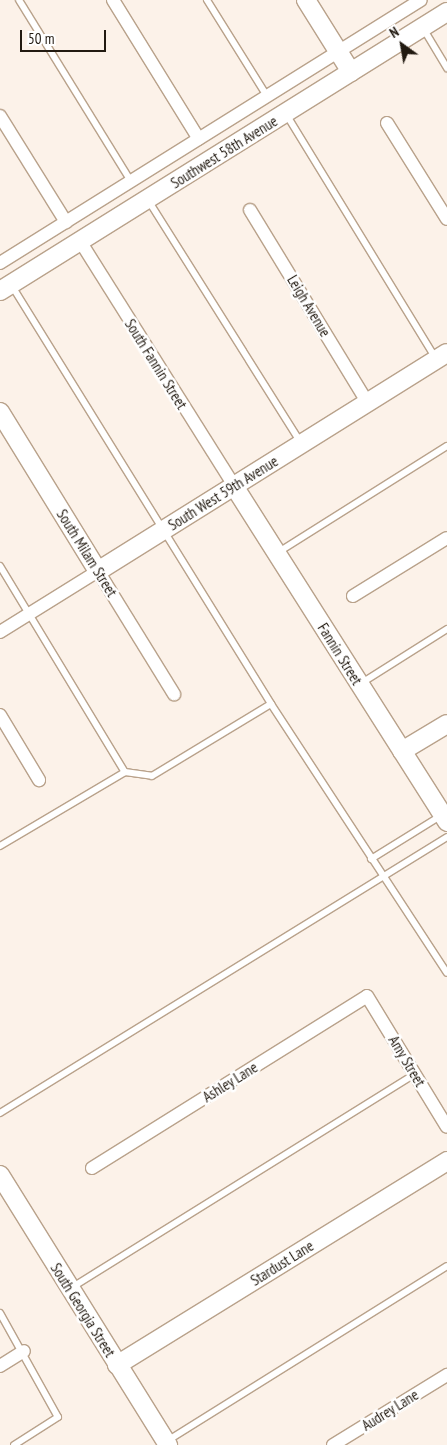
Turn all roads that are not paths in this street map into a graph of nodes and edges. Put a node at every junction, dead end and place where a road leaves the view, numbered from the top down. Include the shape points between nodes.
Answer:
1 (19, 0) edge
2 (113, 0) edge
3 (207, 0) edge
4 (306, 0) edge
5 (421, 0) edge
6 (404, 4) edge
7 (447, 12) edge
8 (422, 28) junction
9 (338, 52) junction
10 (447, 68) edge
11 (351, 72) junction
12 (267, 96) junction
13 (285, 113) junction
14 (0, 116) edge
15 (387, 123) dead end
16 (199, 138) junction
17 (131, 181) junction
18 (147, 199) junction
19 (250, 210) dead end
20 (447, 220) edge
21 (66, 222) junction
22 (80, 241) junction
23 (0, 263) edge
24 (5, 288) edge
25 (442, 356) edge
26 (368, 403) junction
27 (0, 412) edge
28 (302, 444) junction
29 (447, 446) edge
30 (234, 486) junction
31 (165, 529) junction
32 (447, 538) edge
33 (276, 553) junction
34 (0, 566) edge
35 (98, 571) junction
36 (353, 596) dead end
37 (29, 614) junction
38 (447, 629) edge
39 (0, 632) edge
40 (359, 684) junction
41 (174, 694) dead end
42 (271, 704) junction
43 (0, 715) edge
44 (447, 724) edge
45 (402, 751) junction
46 (125, 772) junction
47 (39, 780) dead end
48 (445, 816) edge
49 (447, 837) edge
50 (0, 846) edge
51 (371, 859) junction
52 (386, 877) junction
53 (447, 973) edge
54 (367, 996) joint
55 (415, 1074) junction
56 (0, 1113) edge
57 (447, 1127) edge
58 (447, 1161) edge
59 (92, 1168) dead end
60 (0, 1175) edge
61 (5, 1195) edge
62 (447, 1266) edge
63 (70, 1289) junction
64 (0, 1313) edge
65 (24, 1351) junction
66 (117, 1365) junction
67 (0, 1366) edge
68 (447, 1375) edge
69 (167, 1444) edge
70 (14, 1445) edge
71 (333, 1445) edge

1 - 17 lane
2 - 16 street
3 - 12 lane
4 - 9 street
5 - 6 street
6 - 9 street
7 - 8 street, Southwest 58th Avenue
8 - 10 lane
8 - 11 street, Southwest 58th Avenue
9 - 11 street
9 - 12 street
11 - 13 street, Southwest 58th Avenue
12 - 16 street
13 - 18 street, Southwest 58th Avenue
13 - 25 lane
14 - 21 street
15 - 20 street
16 - 17 street
17 - 21 street
18 - 22 street, Southwest 58th Avenue
18 - 28 lane
19 - 26 street, Leigh Avenue
21 - 23 street
22 - 24 street, Southwest 58th Avenue
22 - 30 street, South Fannin Street
24 - 31 lane
25 - 26 street, South West 59th Avenue
26 - 28 street, South West 59th Avenue
27 - 35 street, South Milam Street
28 - 30 street, South West 59th Avenue
29 - 33 lane
30 - 31 street, South West 59th Avenue
30 - 33 street, Fannin Street
31 - 35 street, South West 59th Avenue
31 - 42 lane
32 - 36 street
33 - 40 street, Fannin Street
34 - 37 lane
35 - 37 street, South West 59th Avenue
35 - 41 street, South Milam Street
37 - 39 street, South West 59th Avenue
37 - 46 lane
38 - 40 lane
40 - 45 street, Fannin Street
42 - 46 lane via 152,776
42 - 51 lane
43 - 47 street
44 - 45 street
45 - 48 street, Fannin Street
46 - 50 lane
48 - 51 lane
49 - 52 lane
51 - 52 lane
52 - 53 lane
52 - 56 lane
54 - 55 street, Amy Street
54 - 59 street, Ashley Lane
55 - 57 street, Amy Street
55 - 63 lane
58 - 66 street, Stardust Lane
60 - 61 street, South Georgia Street
61 - 63 street, South Georgia Street
62 - 69 lane
63 - 66 street, South Georgia Street
64 - 65 lane
65 - 67 street
65 - 70 lane via 58,1417
66 - 69 street, South Georgia Street
68 - 71 street, Audrey Lane

